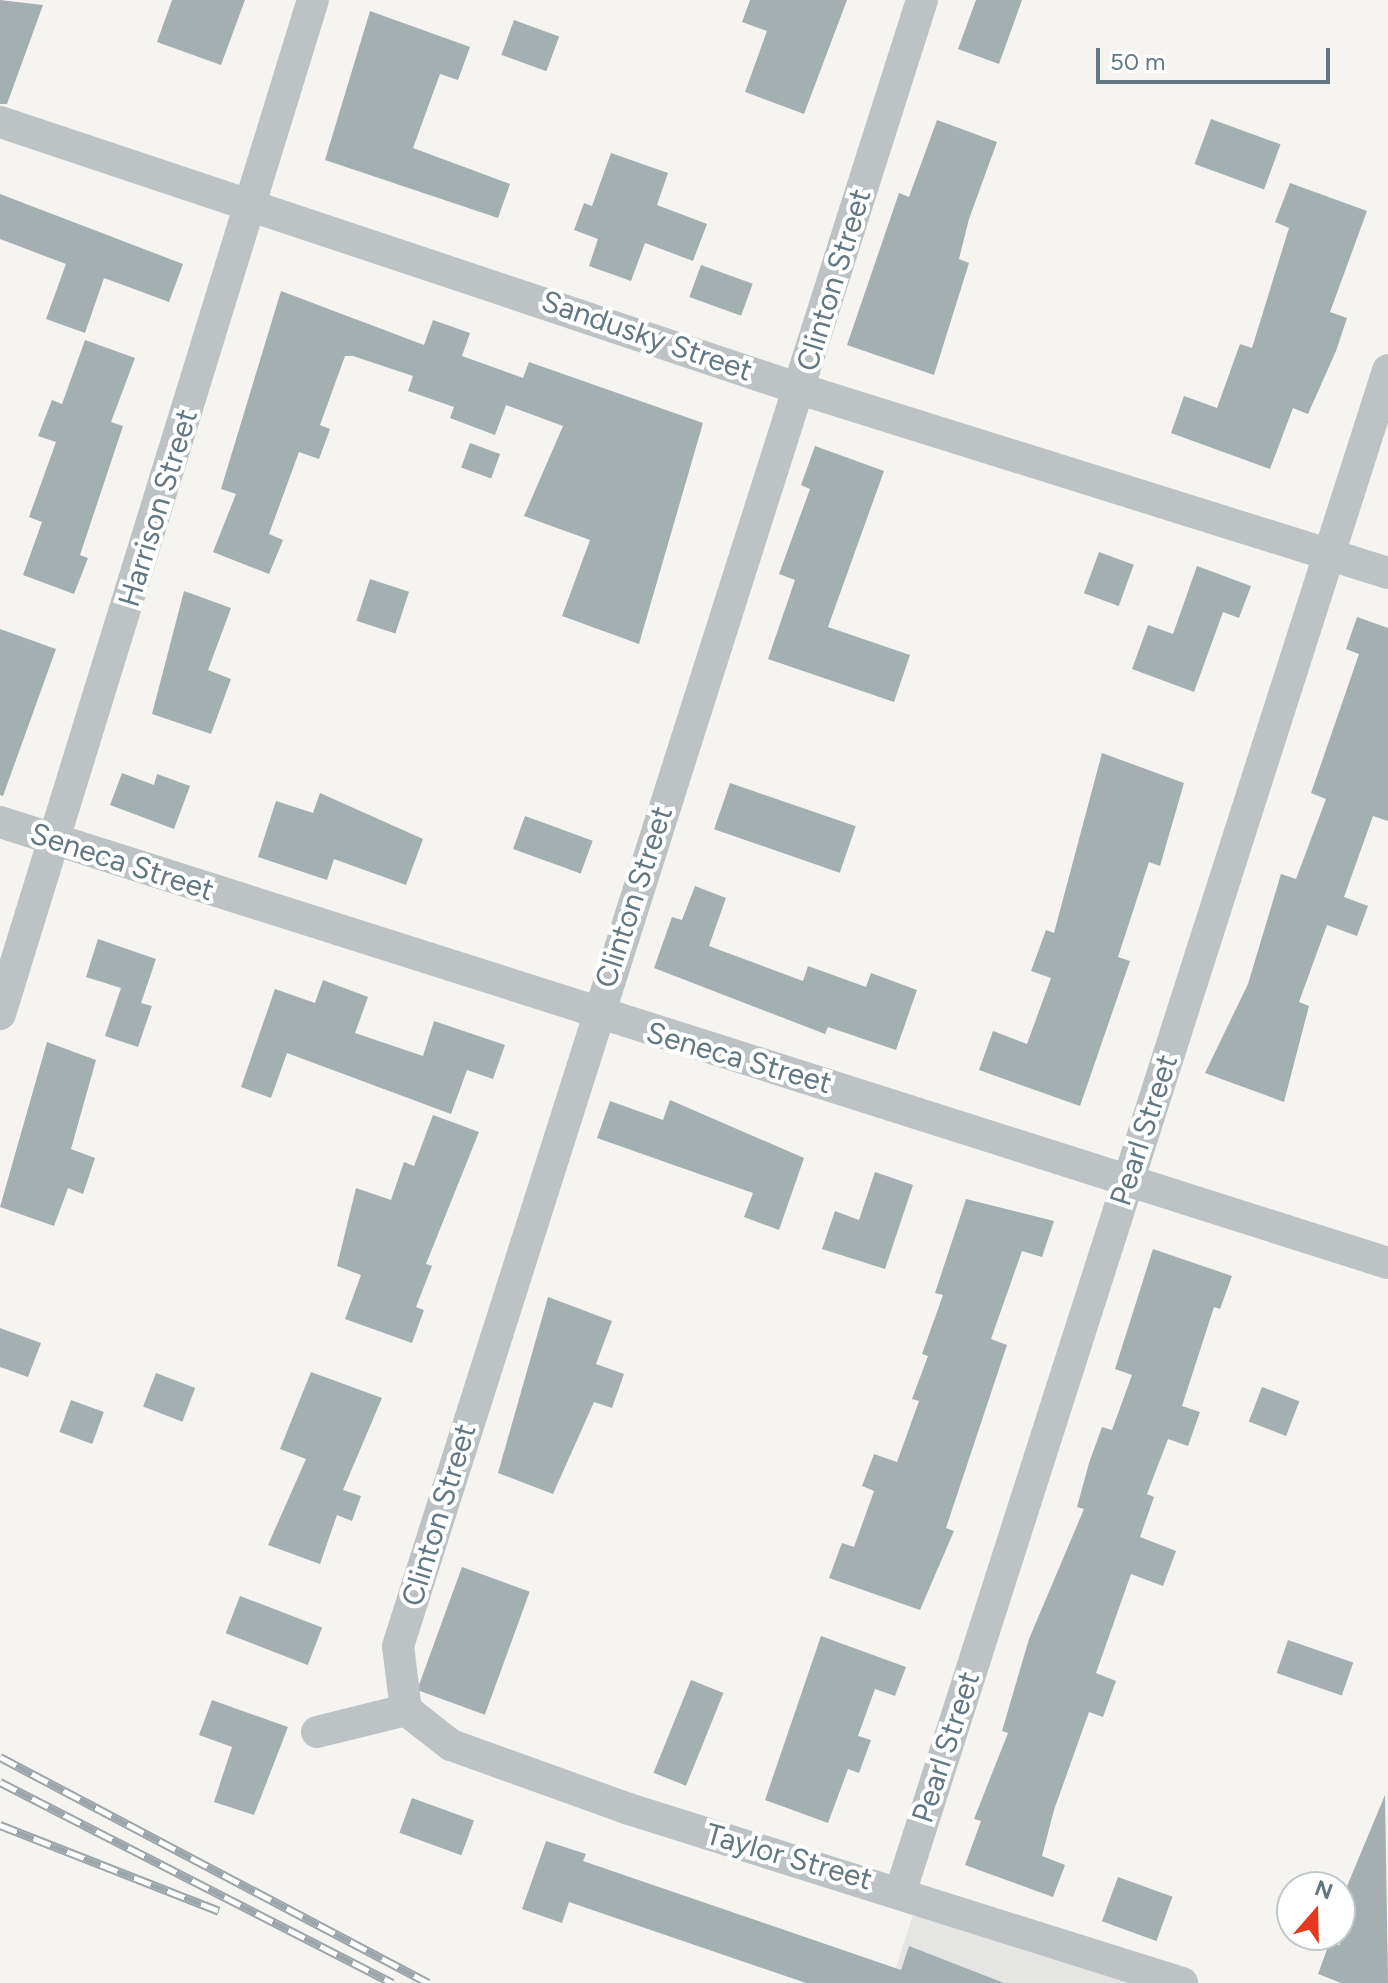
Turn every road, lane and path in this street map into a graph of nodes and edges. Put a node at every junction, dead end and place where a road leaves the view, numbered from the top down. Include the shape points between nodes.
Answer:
1 (313, 0) edge
2 (922, 0) edge
3 (0, 122) edge
4 (250, 200) junction
5 (1388, 370) edge
6 (800, 389) junction
7 (1329, 553) junction
8 (1388, 573) edge
9 (0, 822) edge
10 (58, 842) junction
11 (0, 1014) edge
12 (594, 1017) junction
13 (1128, 1182) junction
14 (1388, 1263) edge
15 (406, 1710) junction
16 (317, 1732) dead end
17 (901, 1890) junction
18 (1182, 1983) edge

1 - 4 street, Harrison Street
2 - 6 street, Clinton Street
3 - 4 street, Sandusky Street
4 - 6 street, Sandusky Street
4 - 10 street, Harrison Street
5 - 7 street, Pearl Street
6 - 7 street, Sandusky Street
6 - 12 street, Clinton Street
7 - 8 street, Sandusky Street
7 - 13 street, Pearl Street
9 - 10 street, Seneca Street
10 - 11 street, Harrison Street
10 - 12 street, Seneca Street
12 - 13 street, Seneca Street via 872,1096
12 - 15 street, Clinton Street via 398,1646
13 - 14 street, Seneca Street
13 - 17 street, Pearl Street
15 - 16 street
15 - 17 street, Taylor Street via 451,1745 629,1809
17 - 18 street, Taylor Street

